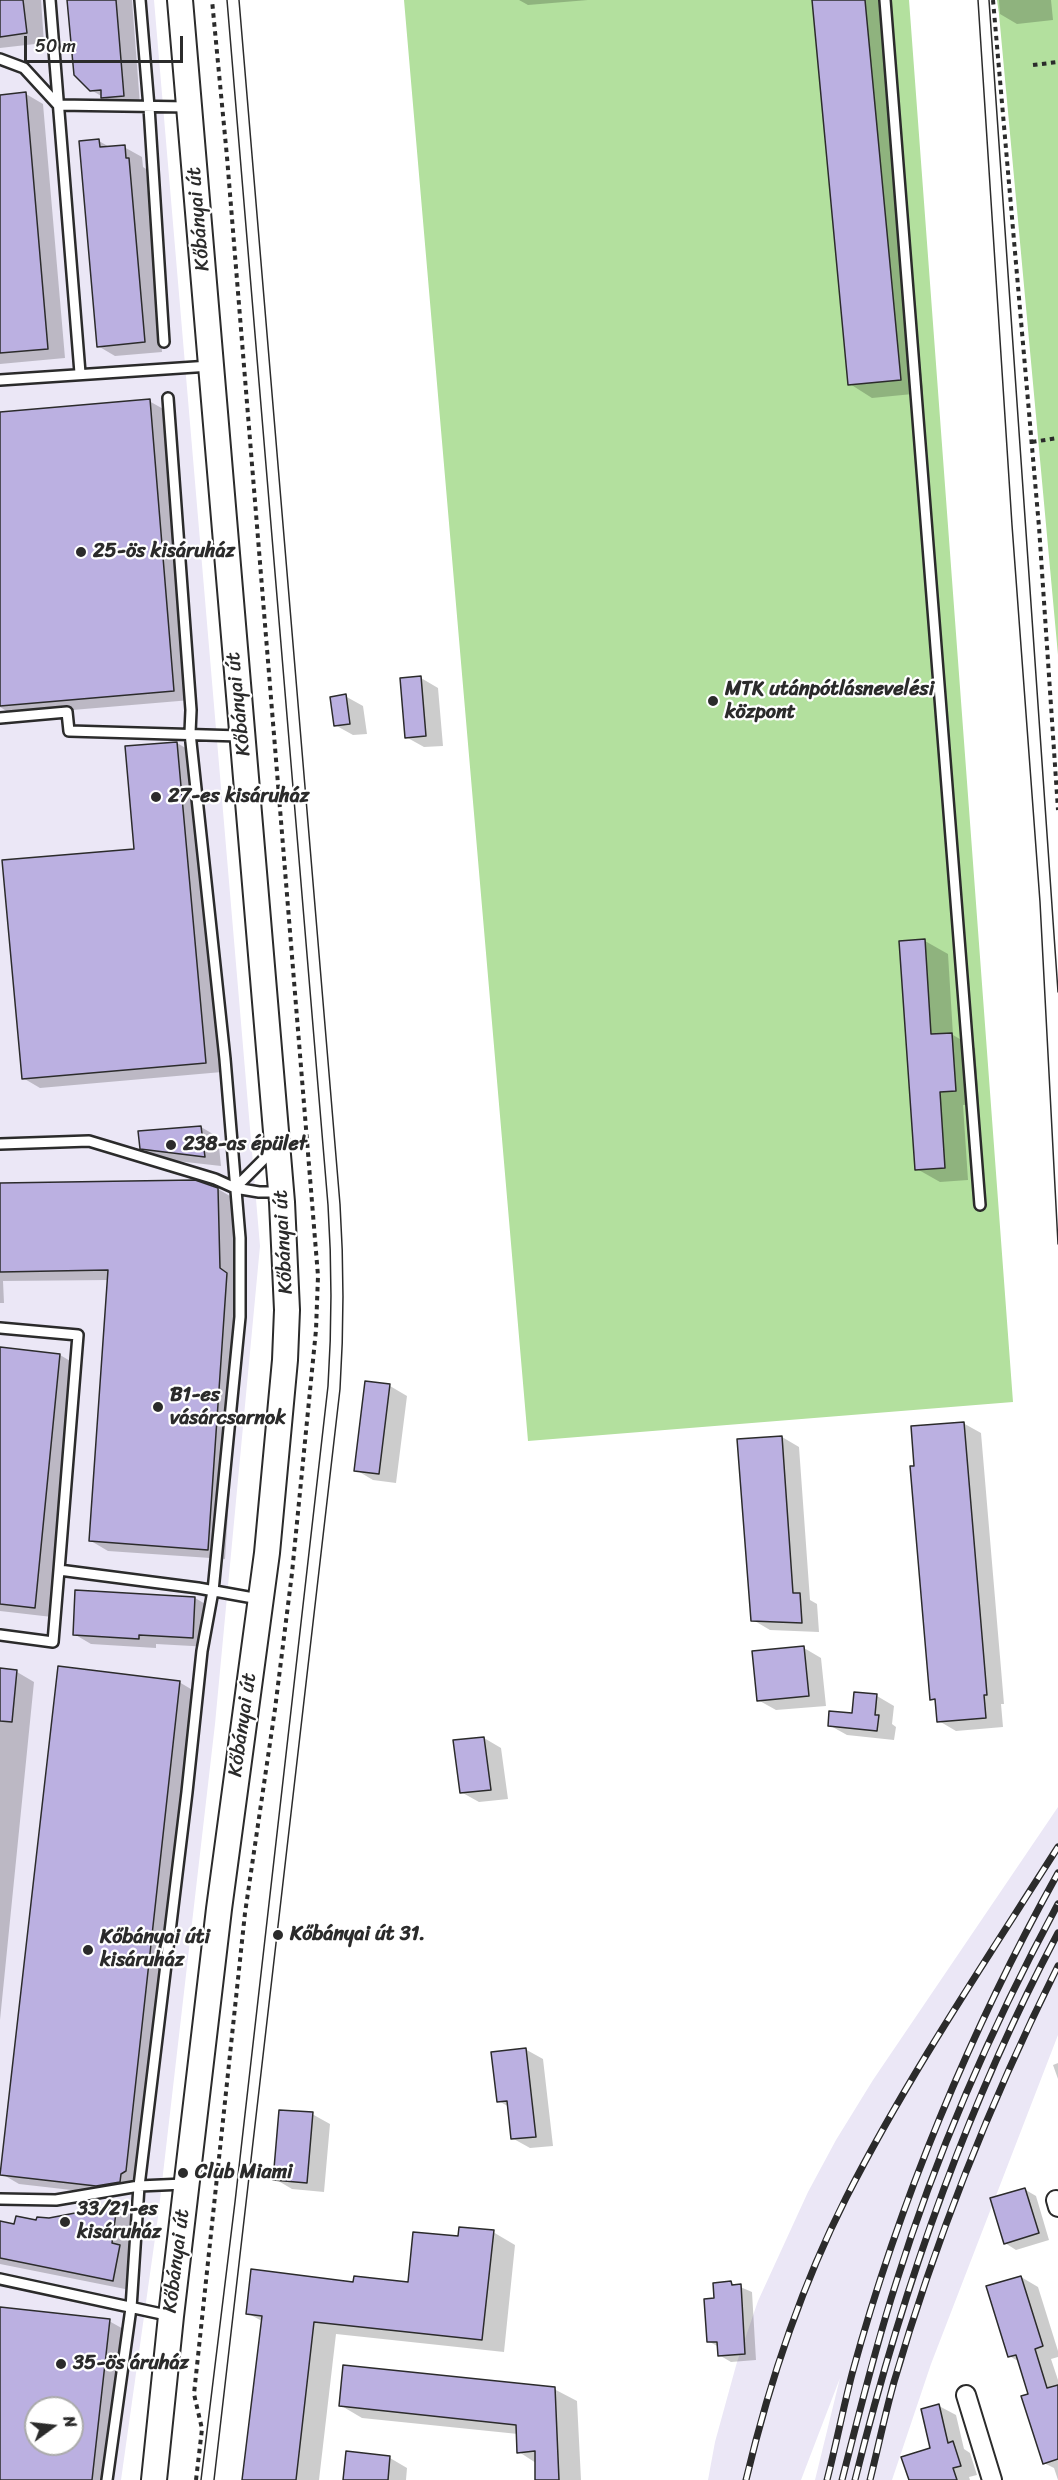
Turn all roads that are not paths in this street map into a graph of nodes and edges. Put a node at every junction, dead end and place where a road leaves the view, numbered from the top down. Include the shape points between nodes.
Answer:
1 (50, 0) edge
2 (140, 0) edge
3 (180, 0) edge
4 (885, 0) edge
5 (0, 59) edge
6 (58, 105) junction
7 (149, 107) junction
8 (189, 107) junction
9 (164, 342) dead end
10 (212, 366) junction
11 (80, 373) junction
12 (0, 380) edge
13 (168, 398) dead end
14 (0, 718) edge
15 (190, 733) junction
16 (243, 736) junction
17 (0, 1144) edge
18 (277, 1147) junction
19 (235, 1188) junction
20 (281, 1192) junction
21 (980, 1205) dead end
22 (0, 1328) edge
23 (59, 1570) junction
24 (213, 1591) junction
25 (260, 1599) junction
26 (0, 1635) edge
27 (187, 2184) junction
28 (139, 2186) junction
29 (0, 2199) edge
30 (0, 2279) edge
31 (131, 2308) junction
32 (171, 2316) junction
33 (966, 2395) dead end
34 (106, 2480) edge
35 (154, 2480) edge
36 (992, 2480) edge

1 - 6 lane
2 - 7 lane
3 - 8 main road, Kőbányai út
4 - 21 lane
5 - 6 lane via 24,68
6 - 7 lane
6 - 11 lane
7 - 8 lane
7 - 9 lane
8 - 10 main road, Kőbányai út
10 - 11 lane
10 - 16 main road, Kőbányai út
11 - 12 lane
13 - 15 lane
14 - 15 lane via 67,712 69,731
15 - 16 lane
15 - 19 lane
16 - 18 main road, Kőbányai út
17 - 19 lane via 89,1141
18 - 19 lane
18 - 20 main road, Kőbányai út
19 - 20 lane
19 - 24 lane via 240,1238 240,1317
20 - 25 main road, Kőbányai út via 287,1272 285,1360
22 - 23 lane via 78,1335
23 - 24 lane
23 - 26 lane via 53,1642
24 - 25 lane
24 - 28 lane via 202,1651
25 - 27 main road, Kőbányai út
27 - 28 lane
27 - 32 main road, Kőbányai út
28 - 29 lane via 56,2200
28 - 31 lane
30 - 31 lane
31 - 32 lane
31 - 34 lane
32 - 35 main road, Kőbányai út
33 - 36 street

